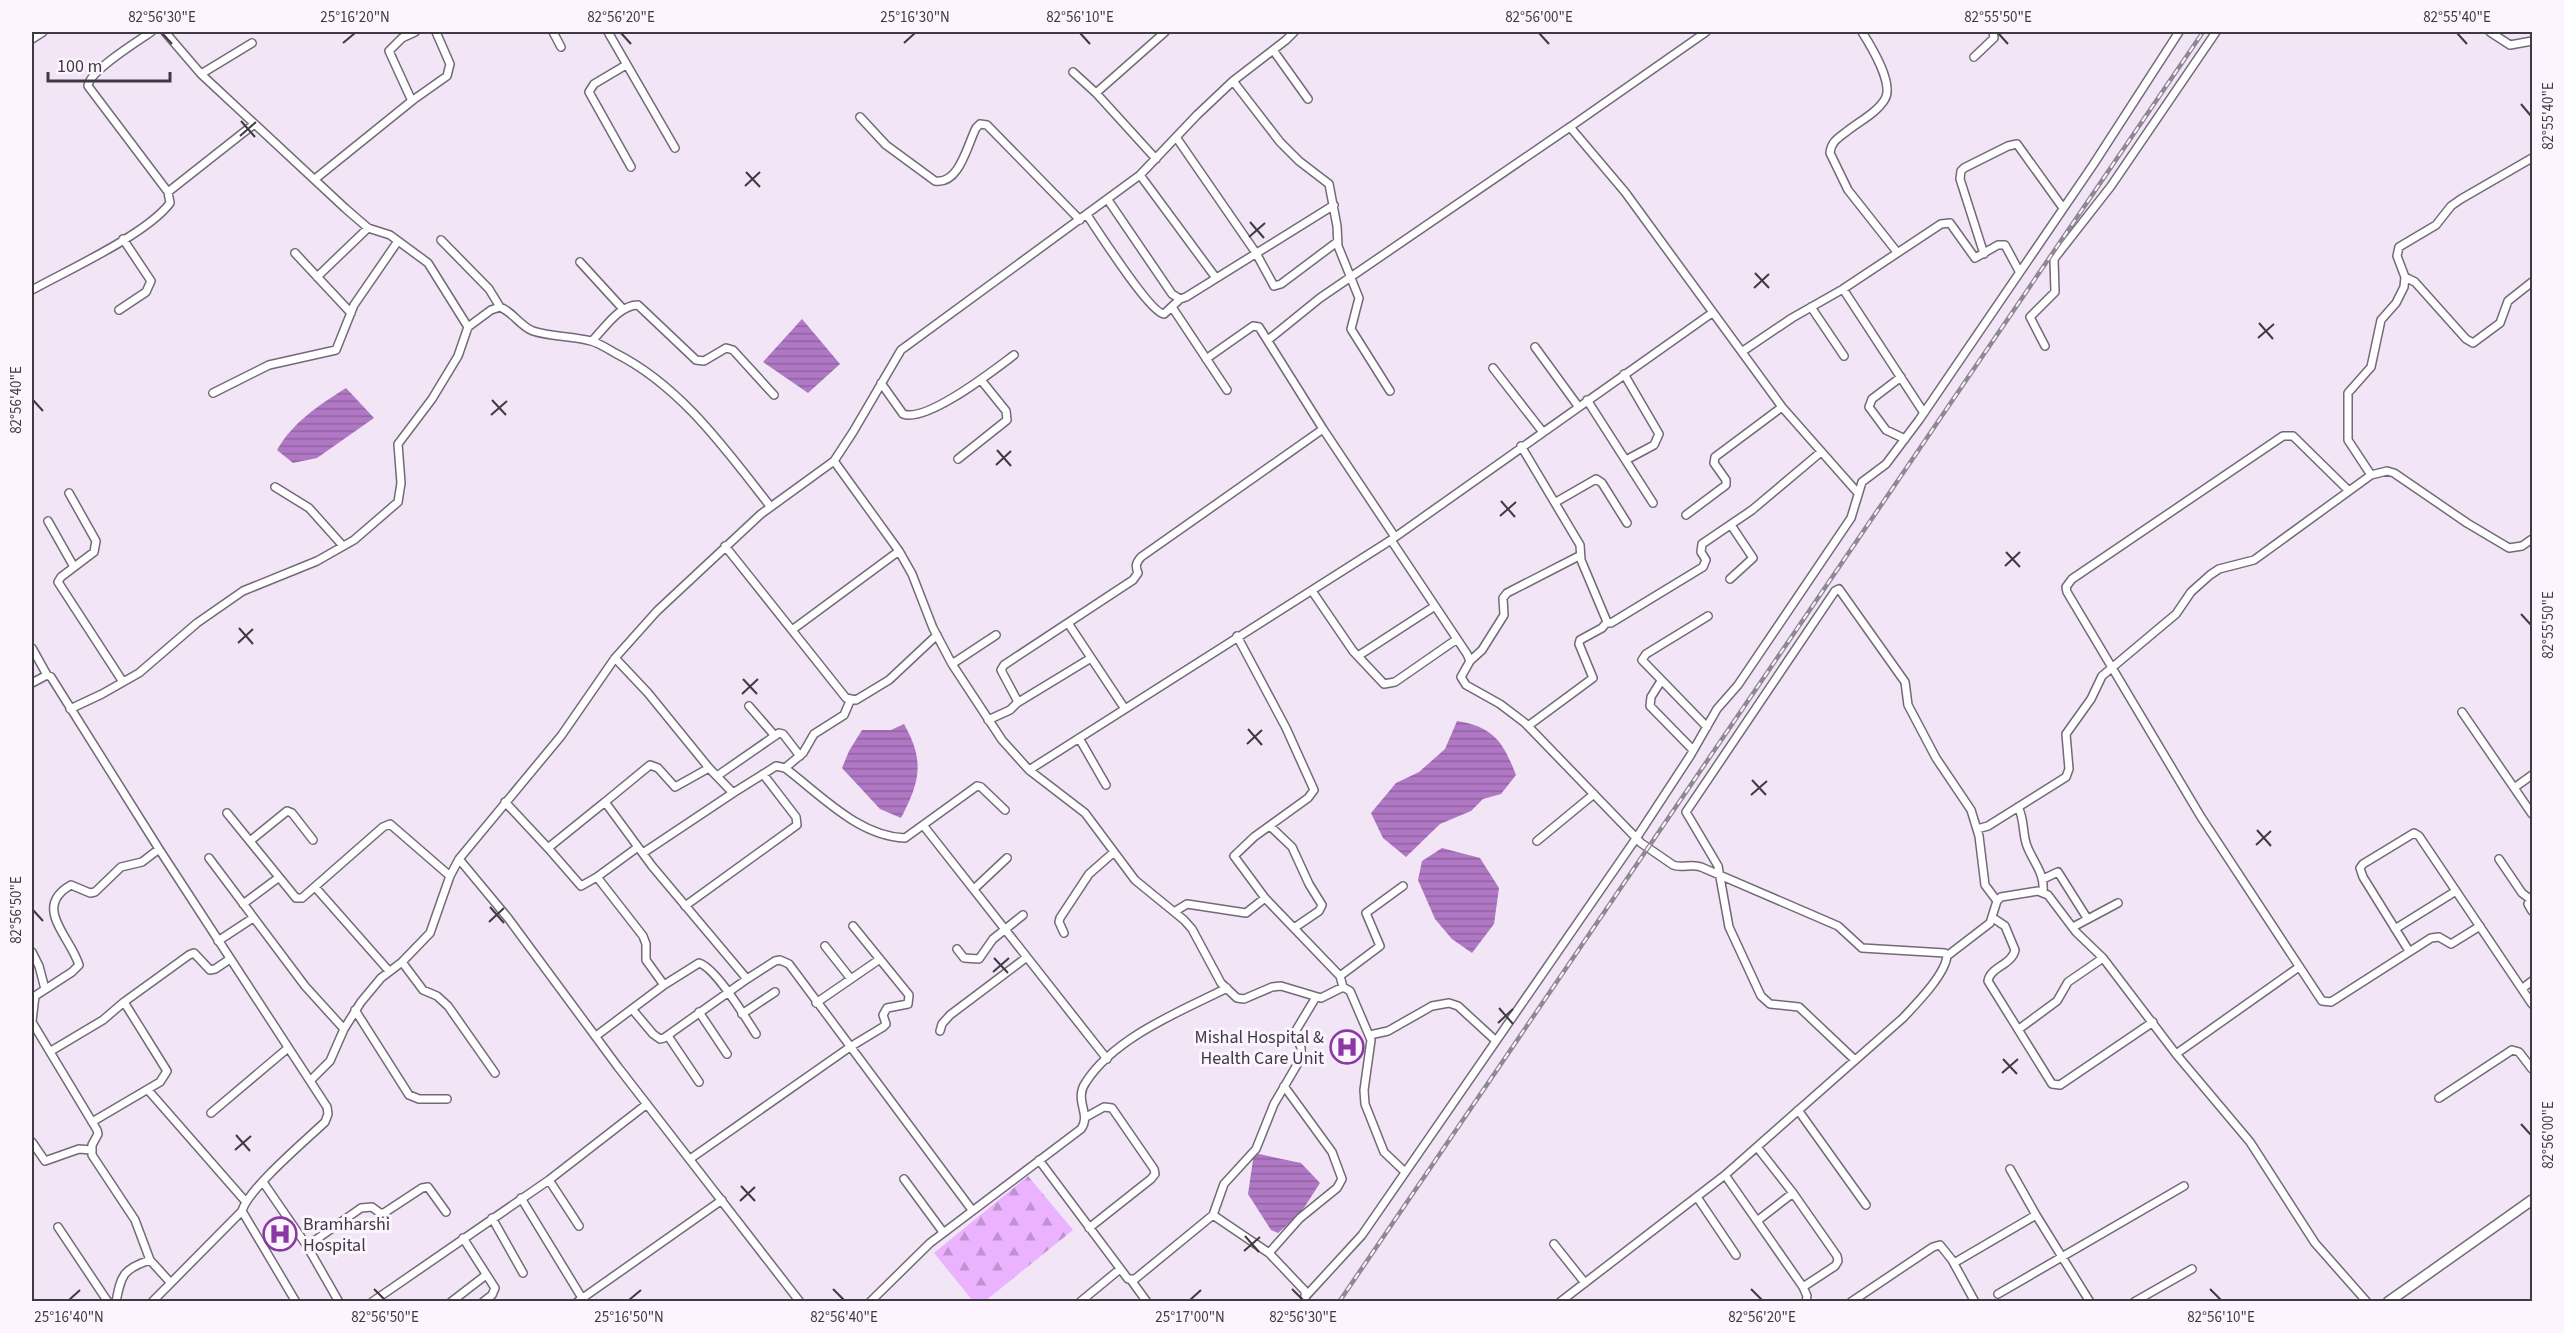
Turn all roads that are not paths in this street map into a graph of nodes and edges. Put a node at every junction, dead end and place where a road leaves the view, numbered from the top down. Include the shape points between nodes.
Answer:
1 (43, 32) edge
2 (152, 32) edge
3 (165, 32) edge
4 (415, 32) edge
5 (436, 32) edge
6 (554, 32) edge
7 (608, 32) edge
8 (1165, 32) edge
9 (1294, 32) edge
10 (1706, 32) edge
11 (1862, 32) edge
12 (1993, 32) edge
13 (2179, 32) edge
14 (2216, 32) edge
15 (2490, 32) edge
16 (32, 39) edge
17 (2532, 41) edge
18 (252, 42) dead end
19 (561, 47) dead end
20 (1274, 50) junction
21 (1974, 57) dead end
22 (626, 65) junction
23 (1073, 72) dead end
24 (201, 74) junction
25 (1233, 81) junction
26 (1096, 93) junction
27 (1308, 99) dead end
28 (413, 100) junction
29 (860, 117) dead end
30 (254, 125) junction
31 (1570, 127) junction
32 (1176, 137) junction
33 (675, 148) dead end
34 (2532, 158) edge
35 (1156, 159) junction
36 (631, 167) dead end
37 (1140, 175) junction
38 (315, 179) junction
39 (168, 192) junction
40 (1108, 200) junction
41 (1334, 205) junction
42 (2063, 208) junction
43 (1087, 215) junction
44 (1080, 220) junction
45 (368, 228) junction
46 (123, 239) junction
47 (441, 240) dead end
48 (398, 241) junction
49 (1337, 242) junction
50 (1897, 252) junction
51 (295, 253) dead end
52 (1256, 253) junction
53 (1984, 254) junction
54 (580, 262) dead end
55 (2019, 272) junction
56 (317, 277) junction
57 (1216, 278) junction
58 (1352, 278) junction
59 (2405, 278) junction
60 (2532, 282) edge
61 (1843, 289) junction
62 (32, 290) edge
63 (1180, 299) junction
64 (500, 307) junction
65 (1172, 307) junction
66 (1811, 307) junction
67 (623, 309) junction
68 (119, 310) dead end
69 (351, 313) junction
70 (1712, 313) junction
71 (468, 327) junction
72 (1268, 340) junction
73 (592, 341) junction
74 (2045, 346) dead end
75 (1535, 347) dead end
76 (1743, 351) junction
77 (1014, 355) dead end
78 (1844, 356) dead end
79 (1206, 359) junction
80 (1493, 368) dead end
81 (1624, 374) junction
82 (1901, 377) junction
83 (981, 380) junction
84 (881, 383) junction
85 (1227, 390) dead end
86 (1390, 391) dead end
87 (213, 393) dead end
88 (774, 395) dead end
89 (1587, 400) junction
90 (1578, 406) junction
91 (1782, 407) junction
92 (1924, 413) junction
93 (1323, 429) junction
94 (1542, 432) junction
95 (1905, 439) junction
96 (1521, 446) junction
97 (1821, 453) junction
98 (958, 459) dead end
99 (1626, 460) junction
100 (834, 461) junction
101 (2371, 475) junction
102 (275, 487) dead end
103 (2348, 490) junction
104 (1857, 492) junction
105 (69, 493) dead end
106 (1556, 502) junction
107 (1653, 503) dead end
108 (770, 506) junction
109 (1686, 515) dead end
110 (48, 521) dead end
111 (1627, 523) dead end
112 (1731, 525) junction
113 (1393, 538) junction
114 (2532, 540) edge
115 (343, 546) junction
116 (725, 546) junction
117 (899, 551) junction
118 (1580, 556) junction
119 (74, 567) junction
120 (1730, 579) dead end
121 (1312, 591) junction
122 (1435, 606) junction
123 (1708, 616) dead end
124 (1607, 622) junction
125 (1068, 623) junction
126 (792, 630) junction
127 (937, 635) junction
128 (996, 635) dead end
129 (1238, 636) junction
130 (1457, 639) junction
131 (32, 648) edge
132 (1358, 656) junction
133 (615, 658) junction
134 (1091, 658) junction
135 (1470, 661) junction
136 (952, 664) junction
137 (2112, 666) junction
138 (47, 675) junction
139 (1661, 681) junction
140 (123, 682) junction
141 (32, 683) edge
142 (850, 701) junction
143 (1017, 704) junction
144 (749, 706) dead end
145 (70, 709) junction
146 (1125, 709) junction
147 (2462, 712) dead end
148 (988, 720) junction
149 (1528, 726) junction
150 (1707, 727) junction
151 (775, 736) junction
152 (1079, 738) junction
153 (1694, 750) junction
154 (800, 756) junction
155 (709, 768) junction
156 (785, 768) junction
157 (1029, 770) junction
158 (762, 774) junction
159 (2532, 775) edge
160 (717, 776) junction
161 (1106, 785) dead end
162 (2514, 788) junction
163 (733, 793) junction
164 (1594, 794) junction
165 (505, 802) junction
166 (605, 802) junction
167 (2018, 807) junction
168 (1005, 810) dead end
169 (227, 813) dead end
170 (2532, 814) edge
171 (923, 825) junction
172 (1269, 826) junction
173 (1977, 829) junction
174 (1637, 837) junction
175 (313, 840) dead end
176 (250, 841) junction
177 (1537, 841) dead end
178 (548, 848) junction
179 (159, 849) junction
180 (640, 850) junction
181 (1114, 852) junction
182 (209, 858) dead end
183 (1007, 858) dead end
184 (459, 859) junction
185 (2499, 859) dead end
186 (1720, 875) junction
187 (450, 876) junction
188 (597, 877) junction
189 (278, 878) junction
190 (2043, 879) junction
191 (1403, 886) dead end
192 (315, 887) junction
193 (974, 888) junction
194 (2456, 891) junction
195 (2043, 892) junction
196 (1265, 898) junction
197 (2531, 898) edge
198 (1997, 901) junction
199 (2118, 903) dead end
200 (243, 904) junction
201 (685, 906) junction
202 (2532, 911) edge
203 (1174, 912) junction
204 (1023, 915) dead end
205 (253, 918) junction
206 (1993, 918) junction
207 (2087, 918) junction
208 (853, 926) dead end
209 (2073, 927) junction
210 (2480, 927) junction
211 (1294, 928) junction
212 (2395, 928) junction
213 (1005, 929) junction
214 (1064, 933) dead end
215 (218, 940) junction
216 (825, 946) dead end
217 (957, 949) dead end
218 (2409, 951) junction
219 (32, 952) edge
220 (1947, 956) junction
221 (1028, 957) junction
222 (230, 958) junction
223 (2103, 958) junction
224 (880, 959) junction
225 (402, 962) junction
226 (2299, 967) junction
227 (389, 971) junction
228 (1340, 976) junction
229 (747, 979) junction
230 (851, 979) junction
231 (2532, 981) edge
232 (664, 985) junction
233 (1343, 987) junction
234 (1227, 988) junction
235 (2523, 988) junction
236 (45, 989) junction
237 (728, 992) junction
238 (775, 992) dead end
239 (1316, 998) junction
240 (124, 1002) junction
241 (816, 1003) junction
242 (2532, 1004) edge
243 (632, 1009) junction
244 (355, 1010) junction
245 (699, 1012) junction
246 (742, 1014) junction
247 (32, 1021) edge
248 (2153, 1022) junction
249 (344, 1029) junction
250 (2019, 1029) junction
251 (940, 1031) dead end
252 (756, 1034) dead end
253 (1370, 1035) junction
254 (596, 1036) junction
255 (668, 1036) junction
256 (1495, 1040) junction
257 (850, 1047) junction
258 (288, 1048) junction
259 (51, 1051) junction
260 (727, 1054) dead end
261 (2176, 1054) junction
262 (1107, 1059) junction
263 (1855, 1060) junction
264 (2531, 1065) edge
265 (495, 1073) dead end
266 (311, 1080) junction
267 (699, 1082) dead end
268 (1284, 1086) junction
269 (148, 1090) junction
270 (2439, 1098) dead end
271 (447, 1100) dead end
272 (647, 1104) junction
273 (1798, 1110) junction
274 (211, 1113) dead end
275 (1086, 1117) junction
276 (92, 1122) junction
277 (32, 1142) edge
278 (1756, 1147) junction
279 (91, 1150) junction
280 (690, 1159) junction
281 (1039, 1160) junction
282 (2010, 1168) dead end
283 (1405, 1172) junction
284 (1725, 1175) junction
285 (904, 1179) dead end
286 (549, 1180) junction
287 (263, 1182) junction
288 (2184, 1186) dead end
289 (1793, 1193) junction
290 (1697, 1197) junction
291 (521, 1198) junction
292 (722, 1200) junction
293 (2532, 1200) edge
294 (246, 1202) junction
295 (1866, 1205) dead end
296 (242, 1210) junction
297 (972, 1210) junction
298 (446, 1212) dead end
299 (1213, 1215) junction
300 (2036, 1215) junction
301 (492, 1218) junction
302 (1757, 1221) junction
303 (579, 1226) dead end
304 (58, 1227) dead end
305 (1089, 1228) junction
306 (943, 1232) junction
307 (463, 1238) junction
308 (1554, 1244) dead end
309 (307, 1246) junction
310 (1269, 1252) junction
311 (1736, 1255) dead end
312 (2061, 1257) junction
313 (150, 1260) junction
314 (1954, 1263) junction
315 (1120, 1269) junction
316 (2192, 1269) dead end
317 (524, 1273) dead end
318 (486, 1275) junction
319 (1131, 1280) junction
320 (169, 1281) junction
321 (1585, 1283) junction
322 (1803, 1287) junction
323 (1998, 1294) dead end
324 (2150, 1298) edge
325 (1305, 1299) edge
326 (579, 1300) edge
327 (108, 1302) edge
328 (116, 1302) edge
329 (152, 1302) edge
330 (296, 1302) edge
331 (339, 1302) edge
332 (372, 1302) edge
333 (451, 1302) edge
334 (483, 1302) edge
335 (800, 1302) edge
336 (870, 1302) edge
337 (1080, 1302) edge
338 (1148, 1302) edge
339 (1560, 1302) edge
340 (1806, 1302) edge
341 (1851, 1302) edge
342 (1975, 1302) edge
343 (2090, 1302) edge
344 (2134, 1302) edge
345 (2367, 1302) edge
346 (2388, 1302) edge

1 - 16 street
2 - 39 street via 98,71 88,86
3 - 24 street
4 - 28 street via 389,51
5 - 28 street via 450,70 442,81
6 - 19 street
7 - 22 street
8 - 26 street
9 - 20 street
10 - 31 street
11 - 50 street via 1889,87 1880,106 1835,140 1830,153 1848,190
12 - 21 street via 1992,42
13 - 42 street
14 - 74 street via 2111,186 2054,259 2055,292 2030,317
15 - 17 street via 2510,45
18 - 24 street
20 - 25 street
20 - 27 street
22 - 33 street
22 - 36 street via 594,84 589,92
23 - 26 street
24 - 30 street
25 - 32 street
25 - 41 street via 1286,148 1325,179 1332,190
26 - 35 street
28 - 38 street
29 - 44 street via 886,145 935,181 942,182 955,173 976,128 987,125
30 - 38 street
30 - 39 street
31 - 58 street
31 - 70 street via 1625,192
32 - 35 street
32 - 52 street
34 - 59 street via 2461,199 2436,225 2399,247 2397,256
35 - 37 street
37 - 40 street
37 - 57 street
38 - 45 street
39 - 46 street via 170,203 161,215
40 - 43 street
40 - 63 street via 1172,294
41 - 49 street
41 - 52 street
42 - 53 street via 2017,144 1965,168 1960,179
42 - 55 street
43 - 44 street
43 - 65 street via 1157,312 1164,314
44 - 84 street via 901,350
45 - 48 street
45 - 56 street
46 - 62 street
46 - 68 street via 151,281 146,292
47 - 64 street via 489,289
48 - 69 street
48 - 71 street via 428,263
49 - 52 street via 1278,287 1271,284
49 - 58 street
50 - 53 street via 1946,222 1972,255 1978,258
50 - 61 street
51 - 56 street
52 - 57 street
53 - 55 street via 2005,245
54 - 67 street
55 - 92 street
56 - 69 street
57 - 63 street
58 - 72 street
58 - 86 street via 1359,298 1351,329
59 - 60 street via 2415,282 2473,343 2500,323 2508,301
59 - 101 street via 2396,303 2381,320 2371,367 2348,393 2348,440
61 - 66 street
61 - 82 street
63 - 65 street
64 - 71 street
64 - 73 street via 530,330
65 - 79 street
66 - 76 street
66 - 78 street
67 - 73 street
67 - 88 street via 638,305 696,360 704,361 726,348 733,350
69 - 87 street via 332,353 270,365
70 - 76 street
70 - 81 street
71 - 115 street via 458,356 398,444 398,502
72 - 79 street via 1256,325
72 - 93 street
73 - 108 street via 632,362 668,388
75 - 90 street
76 - 91 street
77 - 83 street
79 - 85 street
80 - 94 street
81 - 89 street
81 - 99 street via 1659,434 1654,445
82 - 92 street
82 - 95 street via 1872,399 1869,407 1886,430
83 - 84 street via 927,411 908,416 900,411
83 - 98 street via 1006,411 1007,420
84 - 100 street
89 - 90 street
89 - 99 street
90 - 94 street
91 - 97 street
91 - 109 street via 1715,457 1714,463 1726,486
92 - 95 street
93 - 113 street
93 - 125 street via 1141,557 1135,567 1138,573 1132,580
94 - 96 street
95 - 104 street via 1882,468 1862,482
96 - 106 street
96 - 113 street
97 - 104 street
97 - 112 street
99 - 107 street
100 - 108 street
100 - 117 street
101 - 103 street
101 - 114 street via 2381,471 2394,473 2509,548
102 - 115 street via 309,508
103 - 137 street via 2254,560 2210,574 2176,614
103 - 137 street via 2293,436 2283,436 2072,579 2066,586 2067,592
104 - 150 street via 1851,518
105 - 119 street via 97,547
106 - 111 street via 1596,479
106 - 118 street via 1580,545
108 - 116 street
110 - 119 street
112 - 120 street via 1753,558
112 - 124 street via 1702,544 1706,560 1703,567 1617,621
113 - 121 street
113 - 122 street
115 - 140 street via 317,561 243,591
116 - 126 street
116 - 133 street
117 - 126 street
117 - 127 street
118 - 124 street
118 - 135 street via 1507,593 1503,598 1504,615 1482,650
119 - 140 street via 61,577 60,588
121 - 129 street
121 - 132 street
122 - 130 street
122 - 132 street
123 - 139 street via 1642,657
124 - 149 street via 1580,640 1593,678
125 - 134 street
125 - 143 street via 1004,665 1002,676
126 - 142 street
127 - 136 street
127 - 142 street via 888,680
128 - 136 street
129 - 146 street
129 - 172 street via 1314,790
130 - 132 street via 1389,684 1381,681
130 - 135 street
131 - 138 street
133 - 155 street
133 - 165 street via 561,736
134 - 143 street
134 - 146 street
135 - 149 street via 1461,677 1466,685
136 - 148 street
137 - 167 street via 2068,729 2066,777
137 - 226 street via 2201,817
138 - 141 street
138 - 145 street
139 - 150 street
139 - 153 street via 1650,705
140 - 145 street
142 - 154 street via 844,715 814,734
143 - 148 street
144 - 151 street
145 - 179 street
146 - 152 street
147 - 162 street
148 - 157 street
149 - 164 street
150 - 153 street
151 - 154 street via 783,734
151 - 160 street
152 - 157 street
152 - 161 street
153 - 174 street
154 - 156 street
155 - 160 street
155 - 166 street via 675,787 658,768 650,765
156 - 158 street via 776,766
156 - 171 street via 875,833 905,838
157 - 181 street via 1085,813
158 - 163 street
158 - 201 street via 796,817 796,825
159 - 162 street
160 - 163 street
162 - 170 street
163 - 180 street
164 - 174 street
164 - 177 street
165 - 178 street
165 - 184 street
166 - 178 street
166 - 180 street
167 - 173 street
167 - 190 street via 2026,844
168 - 171 street via 976,786
169 - 176 street
171 - 193 street
172 - 196 street via 1234,856
172 - 211 street via 1292,847 1322,905
173 - 186 street via 1971,810 1936,758 1908,705 1905,682 1839,589 1688,807 1687,816
173 - 198 street via 1985,885
174 - 186 street via 1673,865 1695,865
174 - 256 street
175 - 176 street via 287,811
176 - 189 street
178 - 188 street via 581,886
179 - 215 street
179 - 236 street via 142,862 121,867 95,892 71,885 55,900 53,915 79,965
180 - 188 street
180 - 201 street
181 - 203 street via 1135,880
181 - 214 street via 1089,874 1060,918
182 - 200 street
183 - 193 street
184 - 187 street
184 - 254 street
185 - 197 street via 2522,893
186 - 220 street via 1838,926 1862,948 1940,951
186 - 263 street via 1729,927 1761,996 1770,1004 1803,1010
187 - 192 street via 390,824
187 - 225 street via 433,927
188 - 232 street via 643,936 646,960
189 - 192 street via 296,898 302,898
189 - 200 street
190 - 195 street
190 - 207 street via 2058,872
191 - 228 street via 1366,913 1380,946
192 - 227 street
193 - 213 street
194 - 210 street
194 - 212 street
194 - 212 street via 2414,833 2382,852 2363,864 2361,872
195 - 198 street via 2001,897
195 - 209 street
196 - 203 street via 1246,913 1187,904
196 - 211 street
197 - 202 street via 2528,904
198 - 206 street
199 - 207 street
200 - 205 street
201 - 229 street
203 - 234 street via 1192,929 1218,979
204 - 213 street
205 - 215 street
205 - 249 street
206 - 220 street
206 - 250 street via 2007,930 2016,950 1988,981
207 - 209 street
208 - 224 street
209 - 223 street
210 - 218 street via 2455,943 2435,936
210 - 235 street
211 - 228 street
212 - 218 street
213 - 217 street via 979,959 964,958
213 - 221 street
215 - 222 street
216 - 230 street
218 - 226 street via 2326,1003
219 - 236 street
220 - 263 street via 1946,964 1922,999
221 - 251 street via 950,1015
221 - 262 street
222 - 240 street via 210,970 199,956 189,955
222 - 258 street
223 - 248 street
223 - 250 street via 2068,982 2057,1001
224 - 230 street
224 - 257 street via 910,998 905,1006 887,1008 886,1024
225 - 227 street
225 - 265 street via 423,990 448,1006
226 - 261 street
227 - 244 street
228 - 233 street
229 - 237 street
229 - 241 street via 775,961 785,961
230 - 241 street
231 - 235 street
232 - 237 street via 699,963
232 - 243 street
233 - 239 street
233 - 253 street via 1350,992
234 - 239 street via 1244,999 1281,986
234 - 262 street via 1135,1036
235 - 242 street
236 - 247 street via 35,996
237 - 245 street
237 - 246 street
238 - 246 street
239 - 268 street via 1296,1028 1302,1053
240 - 259 street via 103,1020
240 - 269 street via 167,1071
241 - 257 street
243 - 254 street
243 - 255 street via 656,1037
244 - 249 street
244 - 271 street via 409,1095
245 - 255 street
245 - 260 street
246 - 252 street
247 - 259 street
248 - 250 street via 2056,1086
248 - 261 street
249 - 266 street via 330,1061
253 - 256 street via 1388,1031 1432,1006 1449,1003 1458,1006
253 - 283 street via 1365,1104 1384,1152
254 - 272 street
255 - 267 street
256 - 283 street
257 - 280 street
257 - 297 street
258 - 266 street
258 - 274 street
259 - 276 street
261 - 345 street via 2256,1150 2315,1243
262 - 275 street via 1083,1086 1080,1098
263 - 273 street
264 - 270 street via 2512,1050
266 - 287 street via 328,1114
268 - 299 street via 1258,1144 1224,1184
268 - 310 street via 1332,1152 1342,1179
269 - 276 street
269 - 294 street
272 - 280 street
272 - 286 street
273 - 278 street
273 - 295 street
275 - 281 street via 1081,1129
275 - 305 street via 1104,1107 1112,1108 1155,1174
276 - 279 street via 98,1134
277 - 279 street via 45,1161 79,1149
278 - 284 street
278 - 289 street
279 - 313 street via 135,1220
280 - 292 street
281 - 297 street
281 - 305 street
282 - 300 street
283 - 325 street via 1357,1243
284 - 290 street
284 - 302 street
285 - 306 street
286 - 291 street
286 - 303 street
287 - 294 street
287 - 309 street
288 - 312 street
289 - 302 street
289 - 322 street via 1838,1261
290 - 311 street
290 - 321 street
291 - 301 street
291 - 326 street
292 - 326 street
292 - 335 street
293 - 346 street
294 - 296 street
296 - 320 street
296 - 330 street
297 - 306 street
298 - 309 street via 432,1190 422,1188 384,1213 372,1207 361,1208
299 - 310 street
299 - 319 street
300 - 312 street
300 - 314 street
301 - 307 street
301 - 317 street
302 - 322 street
304 - 327 street
305 - 315 street
306 - 336 street
307 - 318 street
307 - 332 street
308 - 321 street
309 - 331 street
310 - 325 street via 1300,1285
312 - 323 street
312 - 343 street
313 - 320 street
313 - 328 street via 127,1270 119,1284
314 - 341 street via 1936,1245
314 - 342 street
315 - 319 street
315 - 337 street
316 - 324 street
318 - 333 street
318 - 334 street via 494,1291
319 - 338 street
320 - 329 street
321 - 339 street
322 - 340 street
324 - 344 street

